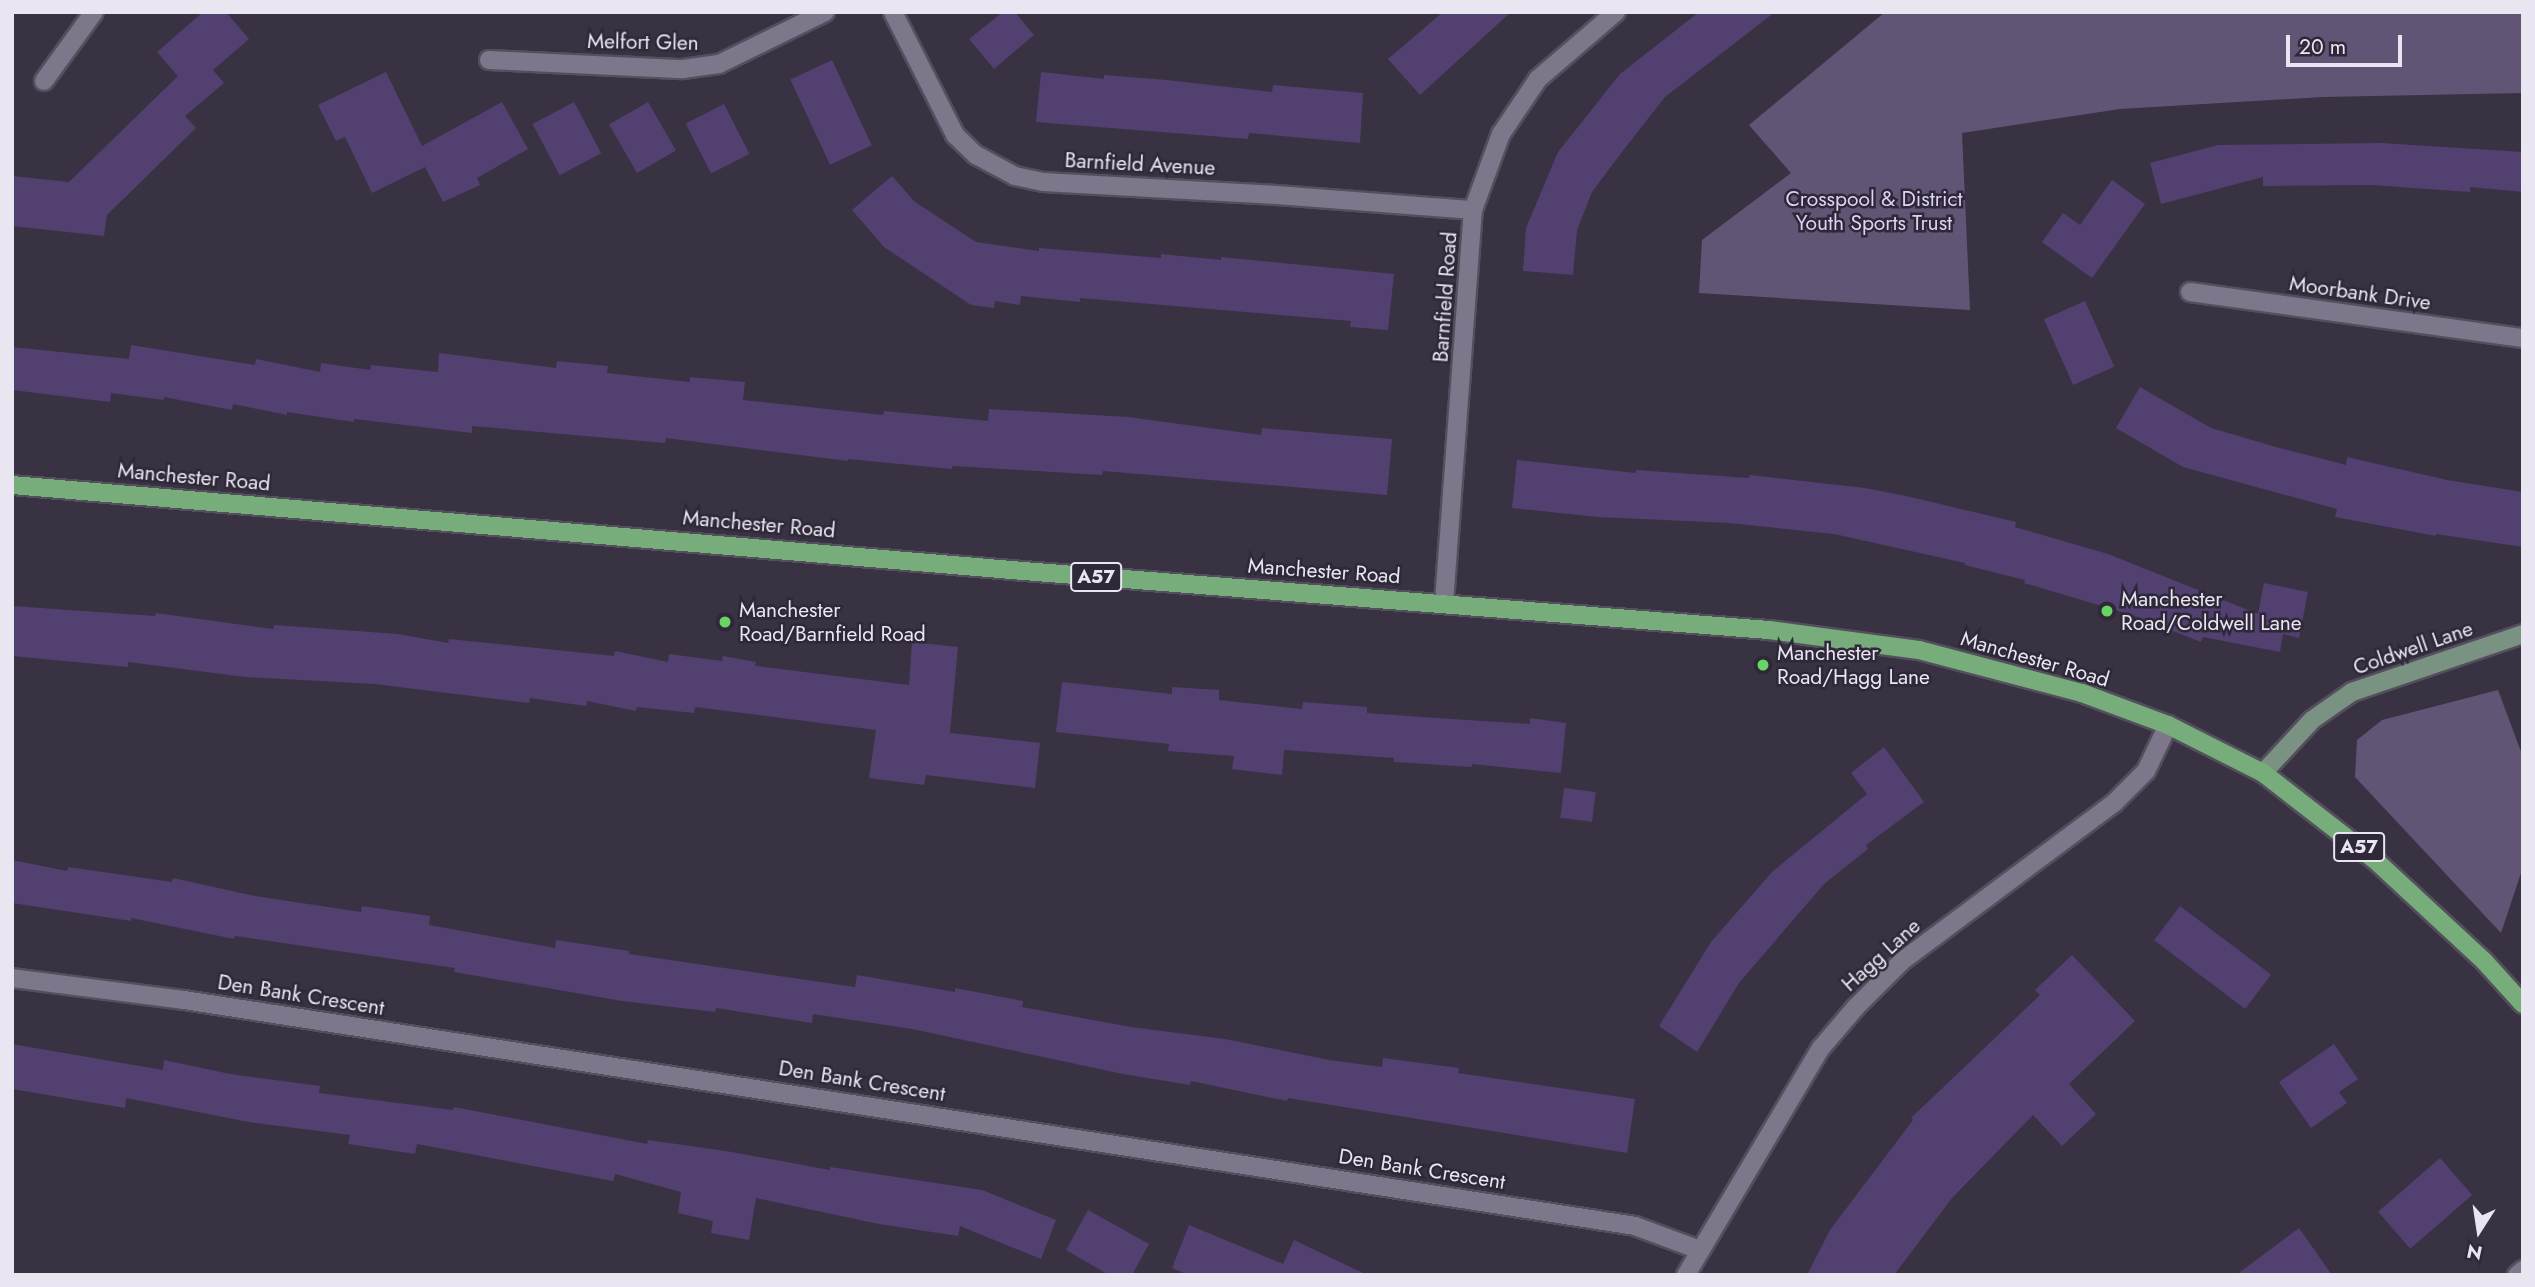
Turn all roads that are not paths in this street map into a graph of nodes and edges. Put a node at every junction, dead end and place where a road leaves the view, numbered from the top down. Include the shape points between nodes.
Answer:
1 (94, 12) edge
2 (825, 12) edge
3 (893, 12) edge
4 (1616, 12) edge
5 (489, 60) dead end
6 (44, 81) dead end
7 (1473, 210) junction
8 (2190, 292) dead end
9 (2523, 338) edge
10 (12, 485) edge
11 (1444, 603) junction
12 (2523, 634) edge
13 (2168, 725) junction
14 (2263, 773) junction
15 (12, 978) edge
16 (2523, 1004) edge
17 (1700, 1250) junction
18 (2523, 1270) edge
19 (1686, 1275) edge
20 (2517, 1275) edge

1 - 6 street
2 - 5 street, Melfort Glen via 719,64 683,69
3 - 7 street, Barnfield Avenue via 954,135 975,155 1015,176 1043,182
4 - 7 street, Barnfield Road via 1538,79 1501,134
7 - 11 street, Barnfield Road
8 - 9 street, Moorbank Drive
10 - 11 main road, Manchester Road / A57
11 - 13 main road, Manchester Road / A57 via 1769,630 1919,650 2061,686
12 - 14 street, Coldwell Lane via 2352,692 2312,720
13 - 14 main road, Manchester Road / A57
13 - 17 street, Hagg Lane via 2146,771 2114,803 1902,961 1856,1007 1821,1048
14 - 16 main road, Manchester Road / A57 via 2375,860 2484,961
15 - 17 street, Den Bank Crescent via 267,1013 1621,1224
17 - 19 street, Hagg Lane
18 - 20 street

